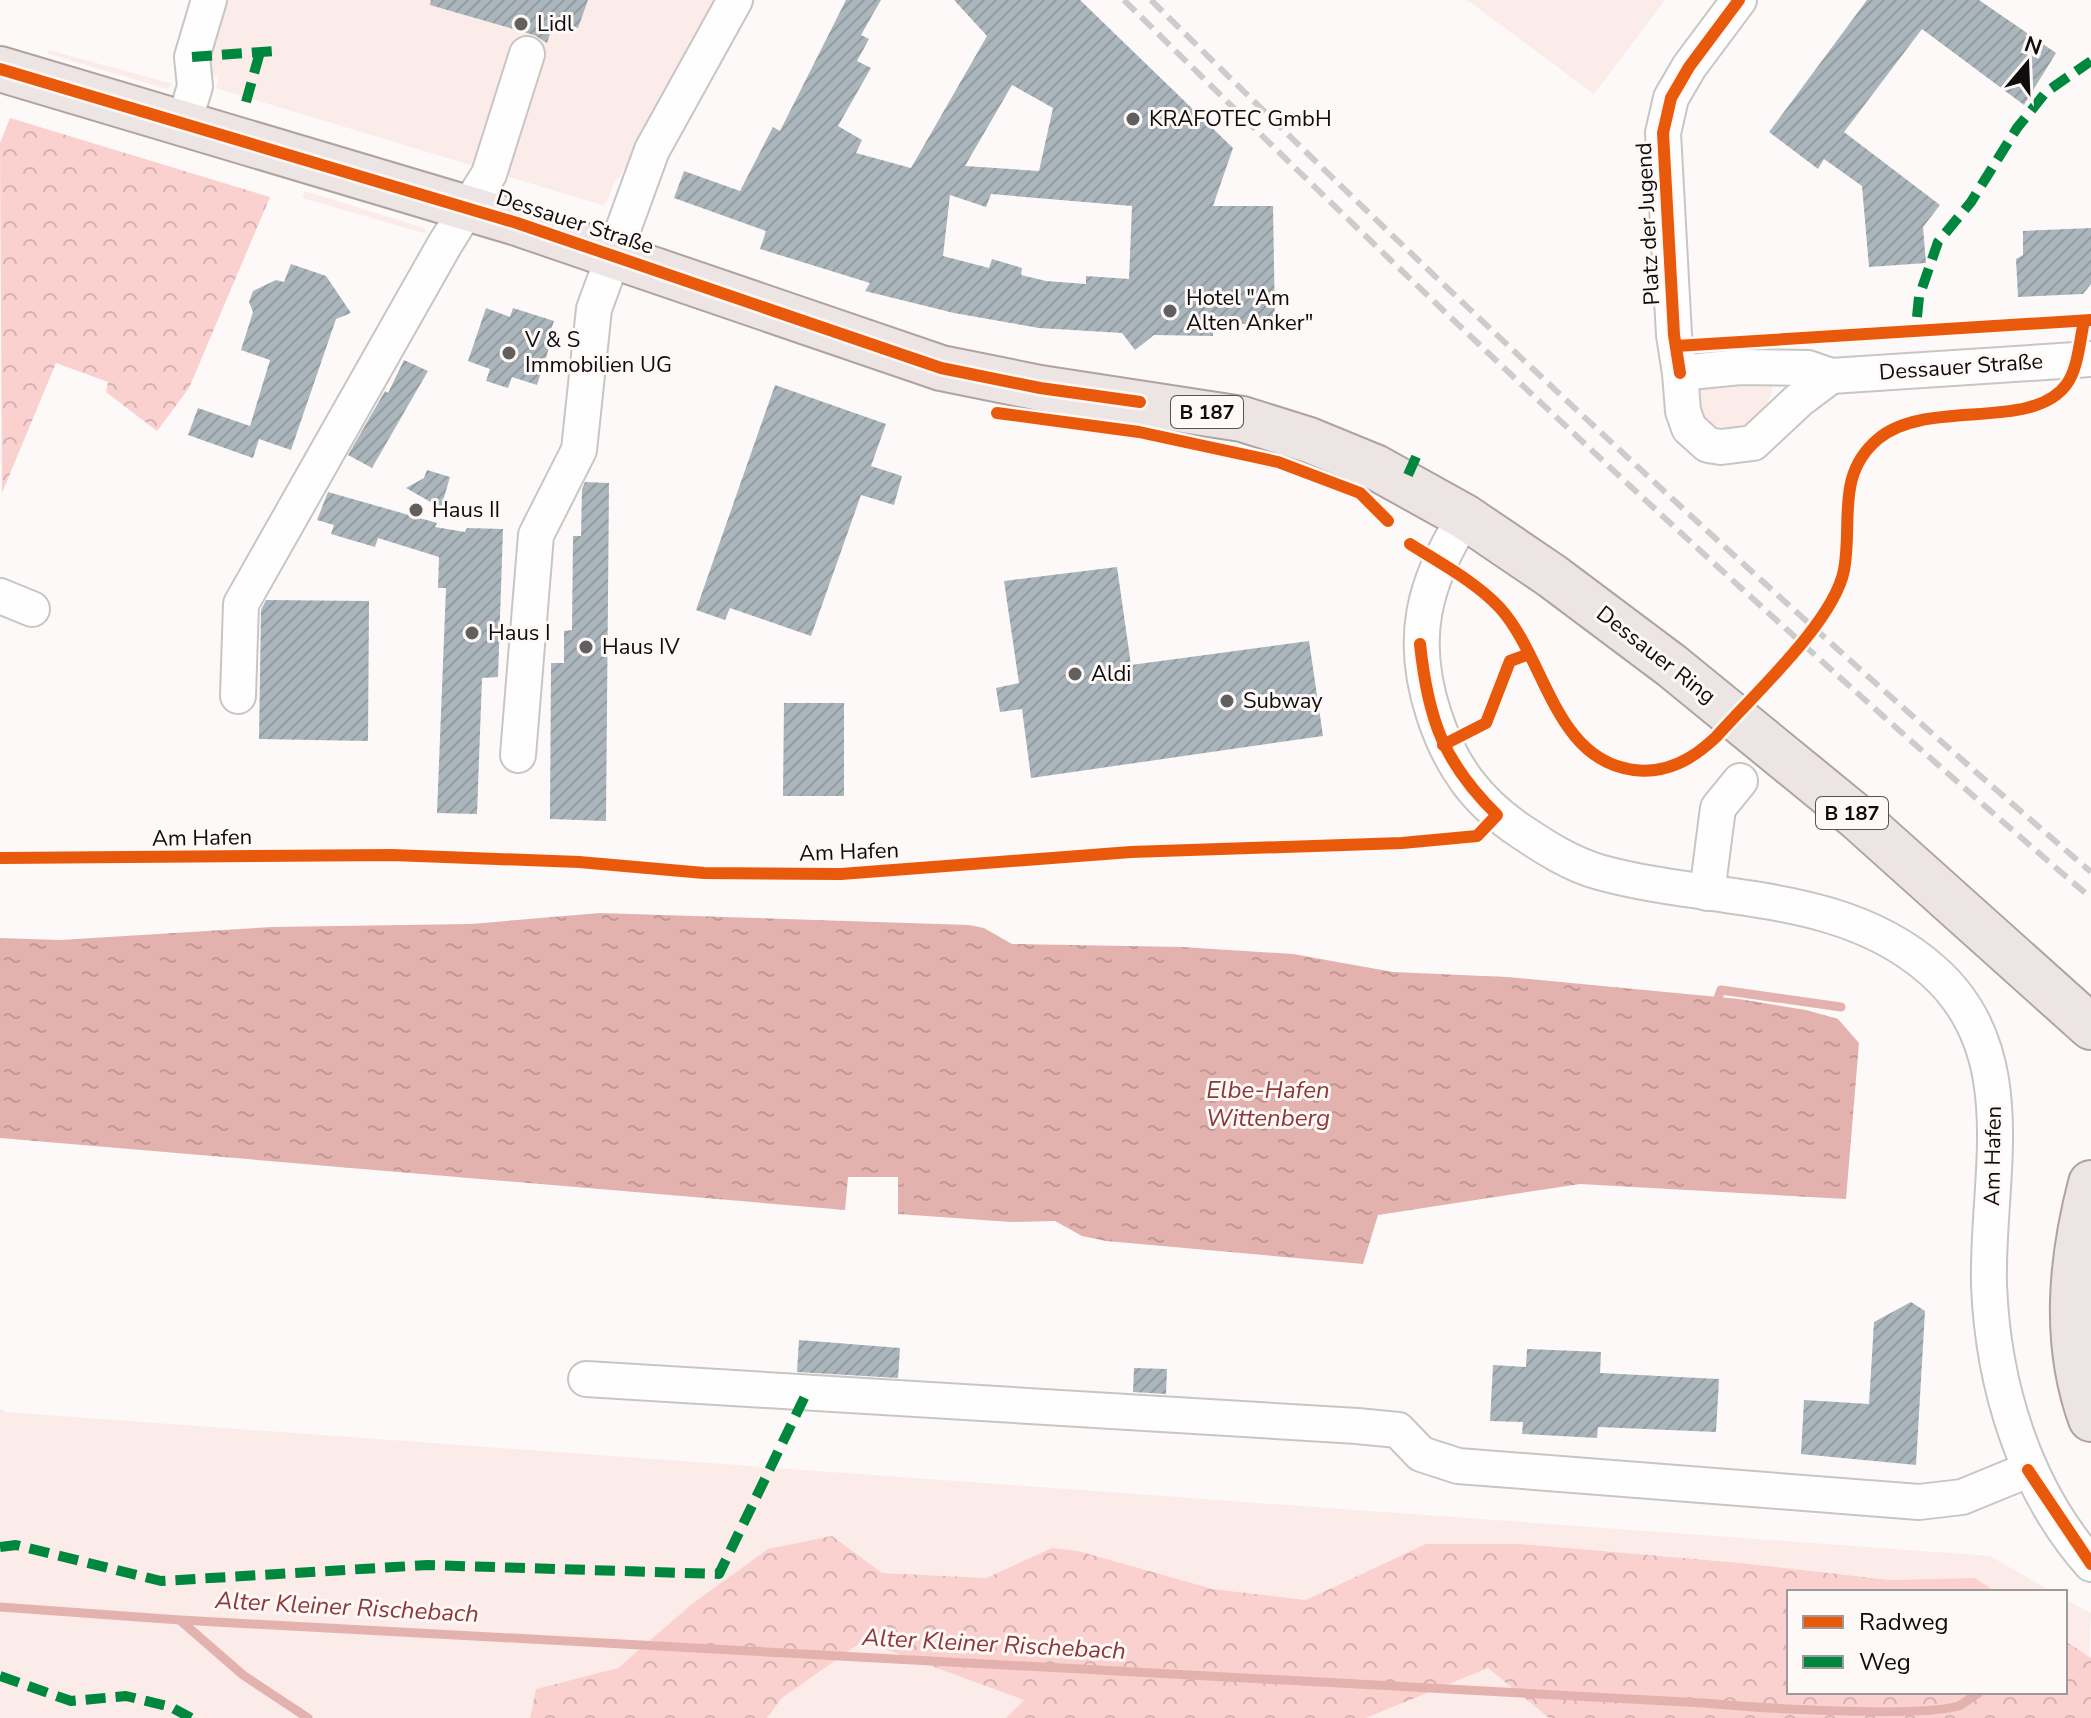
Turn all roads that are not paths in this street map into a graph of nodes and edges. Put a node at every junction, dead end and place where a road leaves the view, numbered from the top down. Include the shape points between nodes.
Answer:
1 (209, 0) edge
2 (735, 0) edge
3 (1739, 0) edge
4 (527, 54) dead end
5 (0, 69) edge
6 (184, 123) junction
7 (469, 208) junction
8 (613, 255) junction
9 (2091, 359) edge
10 (1680, 373) junction
11 (1831, 376) junction
12 (1465, 517) junction
13 (0, 596) edge
14 (32, 609) dead end
15 (238, 696) dead end
16 (518, 755) dead end
17 (1740, 781) dead end
18 (1707, 893) junction
19 (2091, 1027) edge
20 (2091, 1183) edge
21 (586, 1379) dead end
22 (2091, 1419) edge
23 (2028, 1470) junction
24 (2091, 1564) edge

1 - 6 street via 192,57 195,86
2 - 8 street via 652,150
3 - 10 street, Platz der Jugend via 1683,77 1671,98 1663,133
4 - 7 street via 489,174
5 - 6 main road, Dessauer Straße / B 187
6 - 7 main road, Dessauer Straße / B 187
7 - 8 main road, Dessauer Straße / B 187
7 - 15 street via 241,604
8 - 12 main road, Dessauer Straße / B 187 via 941,368 1242,419 1309,440 1405,482
8 - 16 street via 594,309 579,450 536,535
9 - 11 street, Dessauer Straße
10 - 11 street, Dessauer Straße via 1808,368
10 - 11 street via 1689,428 1708,445 1721,447 1753,443
12 - 18 street, Am Hafen via 1431,583 1420,644 1425,689 1466,785 1497,815 1552,852 1597,872
12 - 19 main road, Dessauer Ring / B 187 via 1552,576 1735,716 1909,862
13 - 14 street
17 - 18 street via 1718,808
18 - 23 street, Am Hafen via 1803,909 1871,930 1905,948 1959,999 1987,1061 1995,1096 1992,1329 2006,1401
20 - 22 main road via 2072,1283 2076,1350
21 - 23 street via 1357,1426 1398,1430 1421,1454 1458,1466 1919,1502 1962,1497
23 - 24 street, Am Hafen

